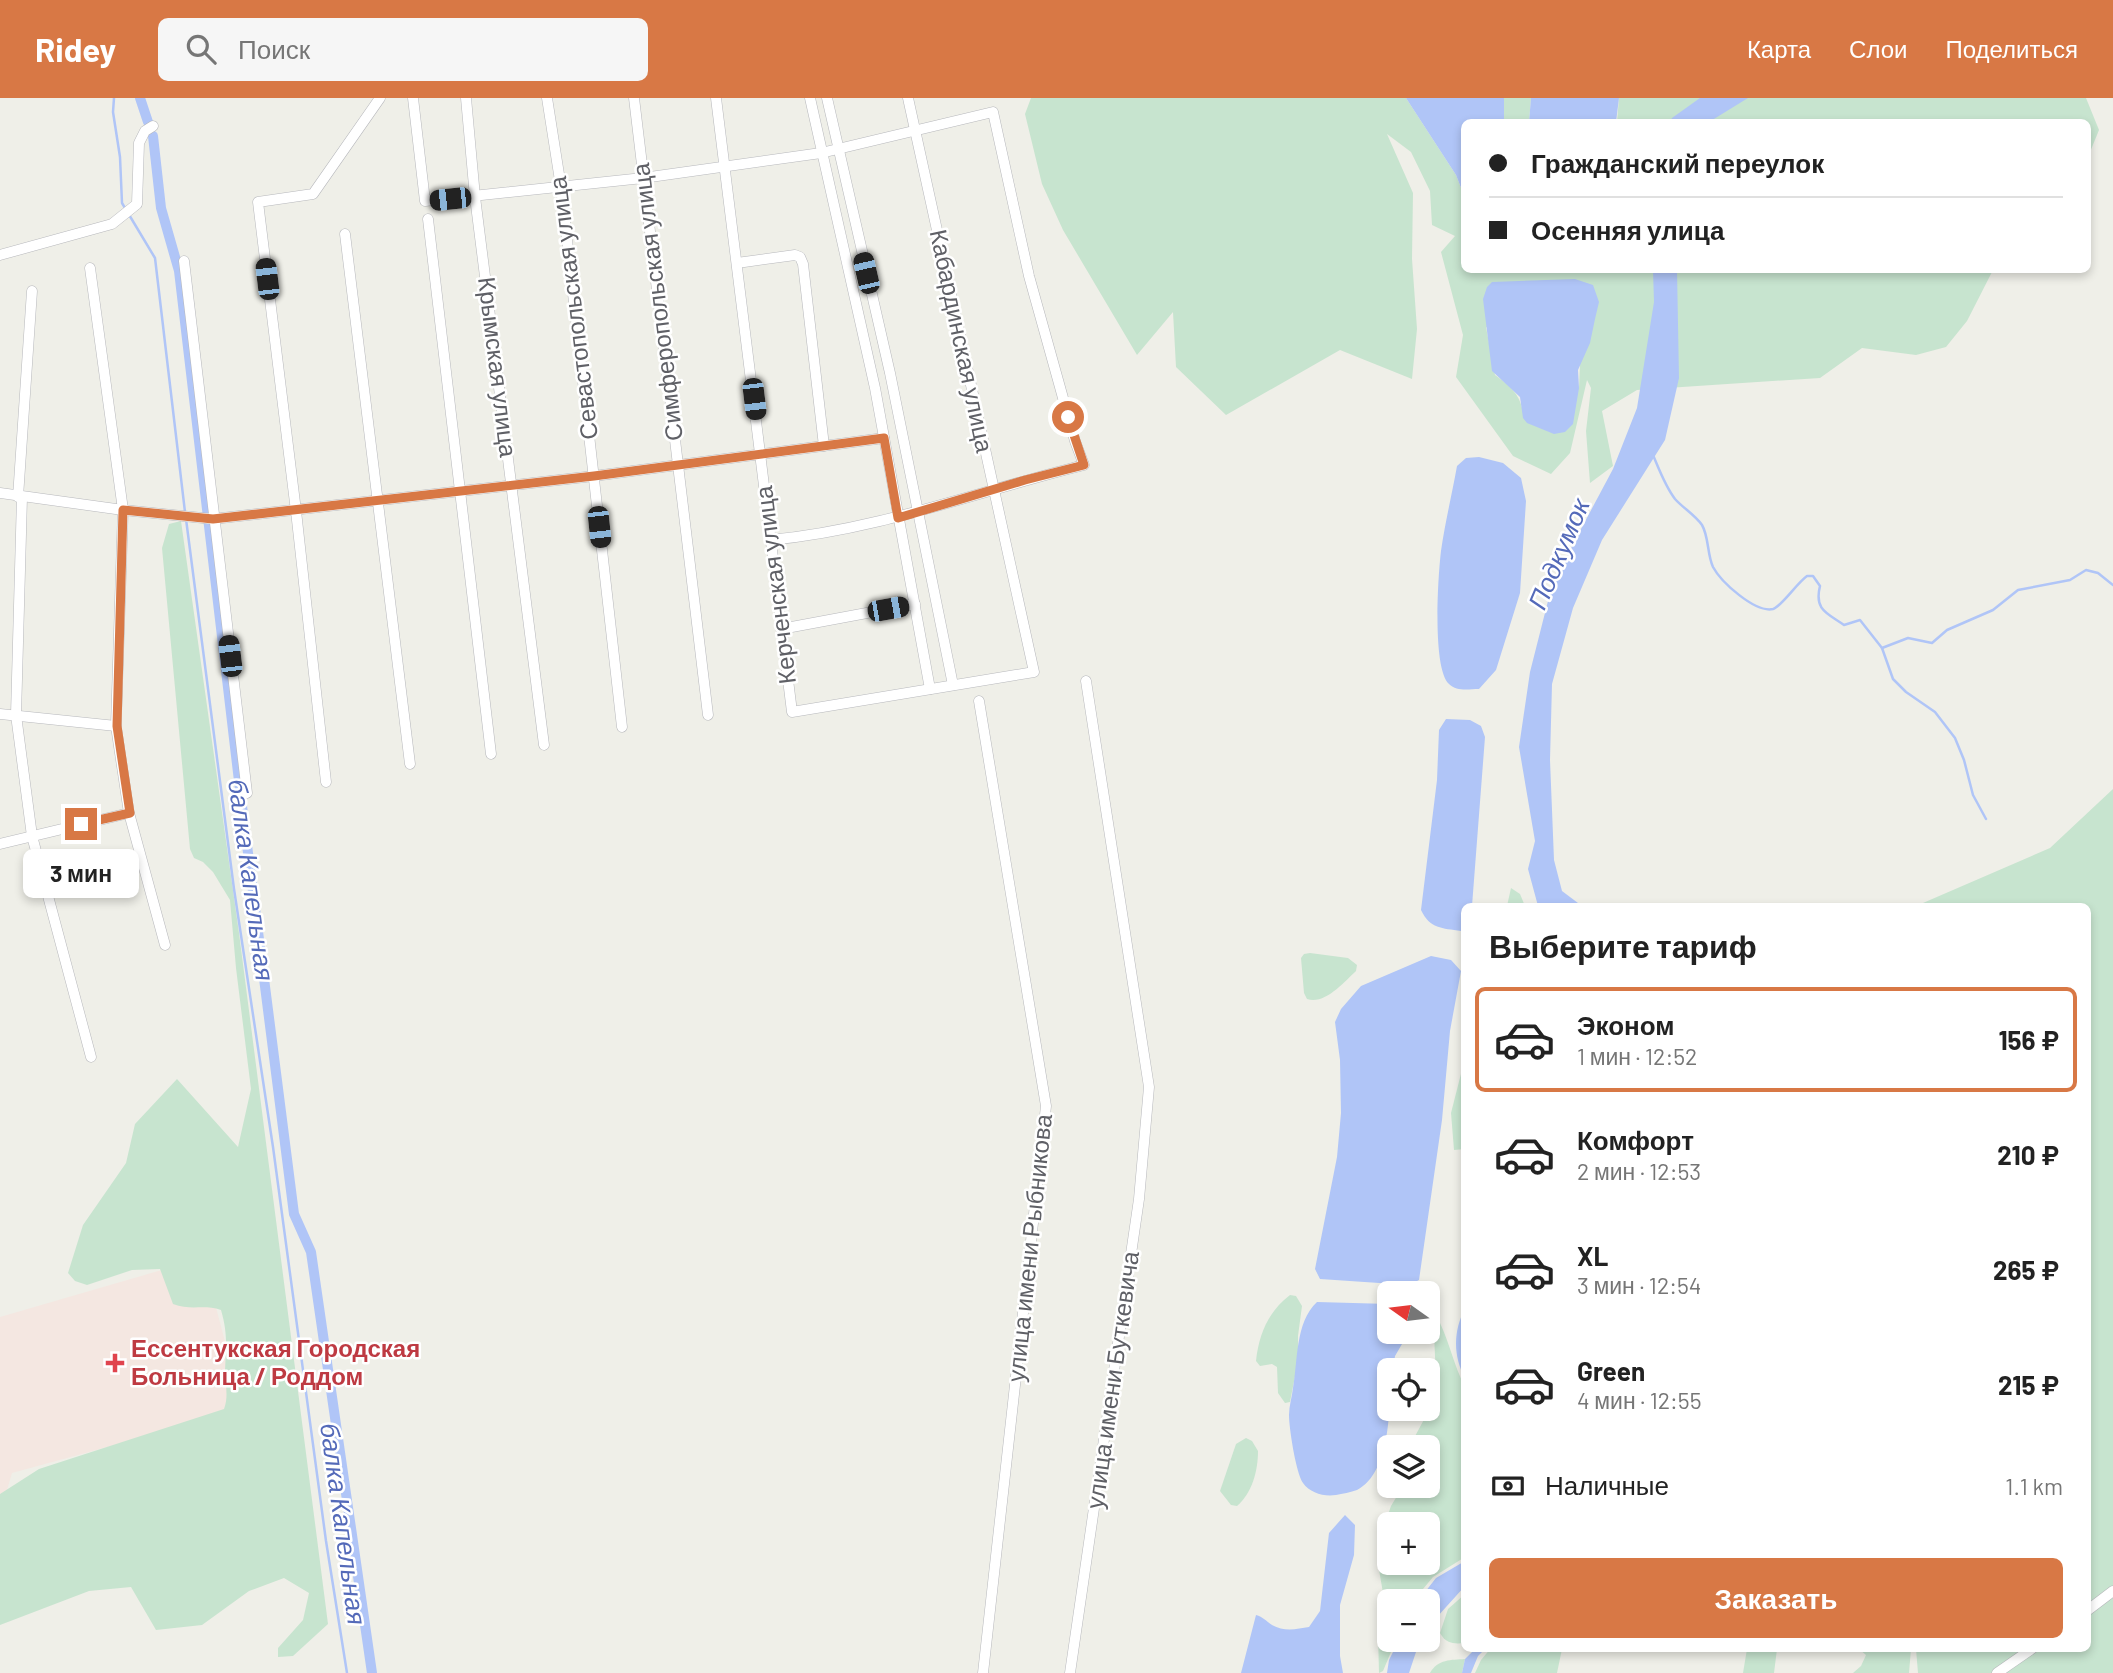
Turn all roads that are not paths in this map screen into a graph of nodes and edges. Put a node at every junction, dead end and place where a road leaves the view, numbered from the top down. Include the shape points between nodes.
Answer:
1 (380, 98) edge
2 (413, 98) edge
3 (466, 98) edge
4 (547, 98) edge
5 (634, 98) edge
6 (716, 98) edge
7 (810, 98) edge
8 (827, 98) edge
9 (908, 98) edge
10 (149, 129) dead end
11 (915, 131) junction
12 (837, 149) junction
13 (821, 153) junction
14 (725, 166) junction
15 (643, 178) junction
16 (561, 187) junction
17 (475, 197) junction
18 (428, 219) dead end
19 (345, 234) dead end
20 (0, 255) edge
21 (184, 261) dead end
22 (737, 263) junction
23 (90, 268) dead end
24 (32, 291) dead end
25 (884, 438) junction
26 (824, 446) junction
27 (761, 453) junction
28 (678, 464) junction
29 (594, 476) junction
30 (512, 485) junction
31 (994, 490) junction
32 (461, 491) junction
33 (0, 493) edge
34 (20, 497) junction
35 (379, 500) junction
36 (123, 510) junction
37 (296, 511) junction
38 (919, 512) junction
39 (898, 518) junction
40 (213, 519) junction
41 (770, 540) junction
42 (915, 604) junction
43 (781, 629) junction
44 (1086, 681) dead end
45 (953, 685) junction
46 (930, 689) junction
47 (979, 701) dead end
48 (792, 712) joint
49 (0, 714) edge
50 (16, 715) junction
51 (708, 715) dead end
52 (117, 726) junction
53 (622, 727) dead end
54 (544, 745) dead end
55 (491, 754) dead end
56 (410, 764) dead end
57 (326, 782) dead end
58 (247, 793) dead end
59 (130, 813) junction
60 (32, 836) junction
61 (0, 844) edge
62 (165, 945) dead end
63 (91, 1057) dead end
64 (2113, 1591) edge
65 (2091, 1608) edge
66 (2027, 1652) edge
67 (983, 1673) edge
68 (1070, 1673) edge
69 (1997, 1673) edge

1 - 37 street via 313,194 258,202
2 - 17 street via 425,201
3 - 17 street, Крымская улица
4 - 16 street, Севастопольская улица
5 - 15 street, Симферопольская улица
6 - 14 street, Керченская улица
7 - 13 street
8 - 12 street
9 - 11 street, Кабардинская улица
10 - 20 street via 139,144 137,204 112,224
11 - 12 street
11 - 31 street, Кабардинская улица
11 - 31 street via 993,112 1029,276 1084,465
12 - 13 street
12 - 38 street
13 - 14 street
13 - 25 street
14 - 15 street
14 - 22 street, Керченская улица
15 - 16 street
15 - 28 street, Симферопольская улица
16 - 17 street
16 - 29 street, Севастопольская улица
17 - 30 street, Крымская улица
18 - 32 street
19 - 35 street
21 - 40 street
22 - 26 street via 800,257
22 - 27 street, Керченская улица
23 - 36 street
24 - 34 street
25 - 26 street
25 - 39 street
26 - 27 street
27 - 28 street
27 - 41 street, Керченская улица
28 - 29 street
28 - 51 street, Симферопольская улица
29 - 30 street
29 - 53 street, Севастопольская улица
30 - 32 street
30 - 54 street, Крымская улица
31 - 38 street
31 - 45 street, Кабардинская улица via 1034,672
32 - 35 street
32 - 55 street
33 - 34 street
34 - 36 street
34 - 50 street
35 - 37 street
35 - 56 street
36 - 40 street
36 - 52 street
37 - 40 street
37 - 57 street
38 - 39 street
38 - 45 street
39 - 41 street
39 - 42 street
40 - 58 street
41 - 43 street, Керченская улица
42 - 43 street
42 - 46 street
43 - 48 street, Керченская улица
44 - 68 street, улица имени Буткевича via 1149,1087 1139,1199
45 - 46 street, Кабардинская улица
46 - 48 street, Кабардинская улица
47 - 67 street, улица имени Рыбникова via 1046,1106
49 - 50 street
50 - 52 street
50 - 60 street
52 - 59 street
59 - 60 street
59 - 62 street
60 - 61 street
60 - 63 street
64 - 65 street
66 - 69 street

